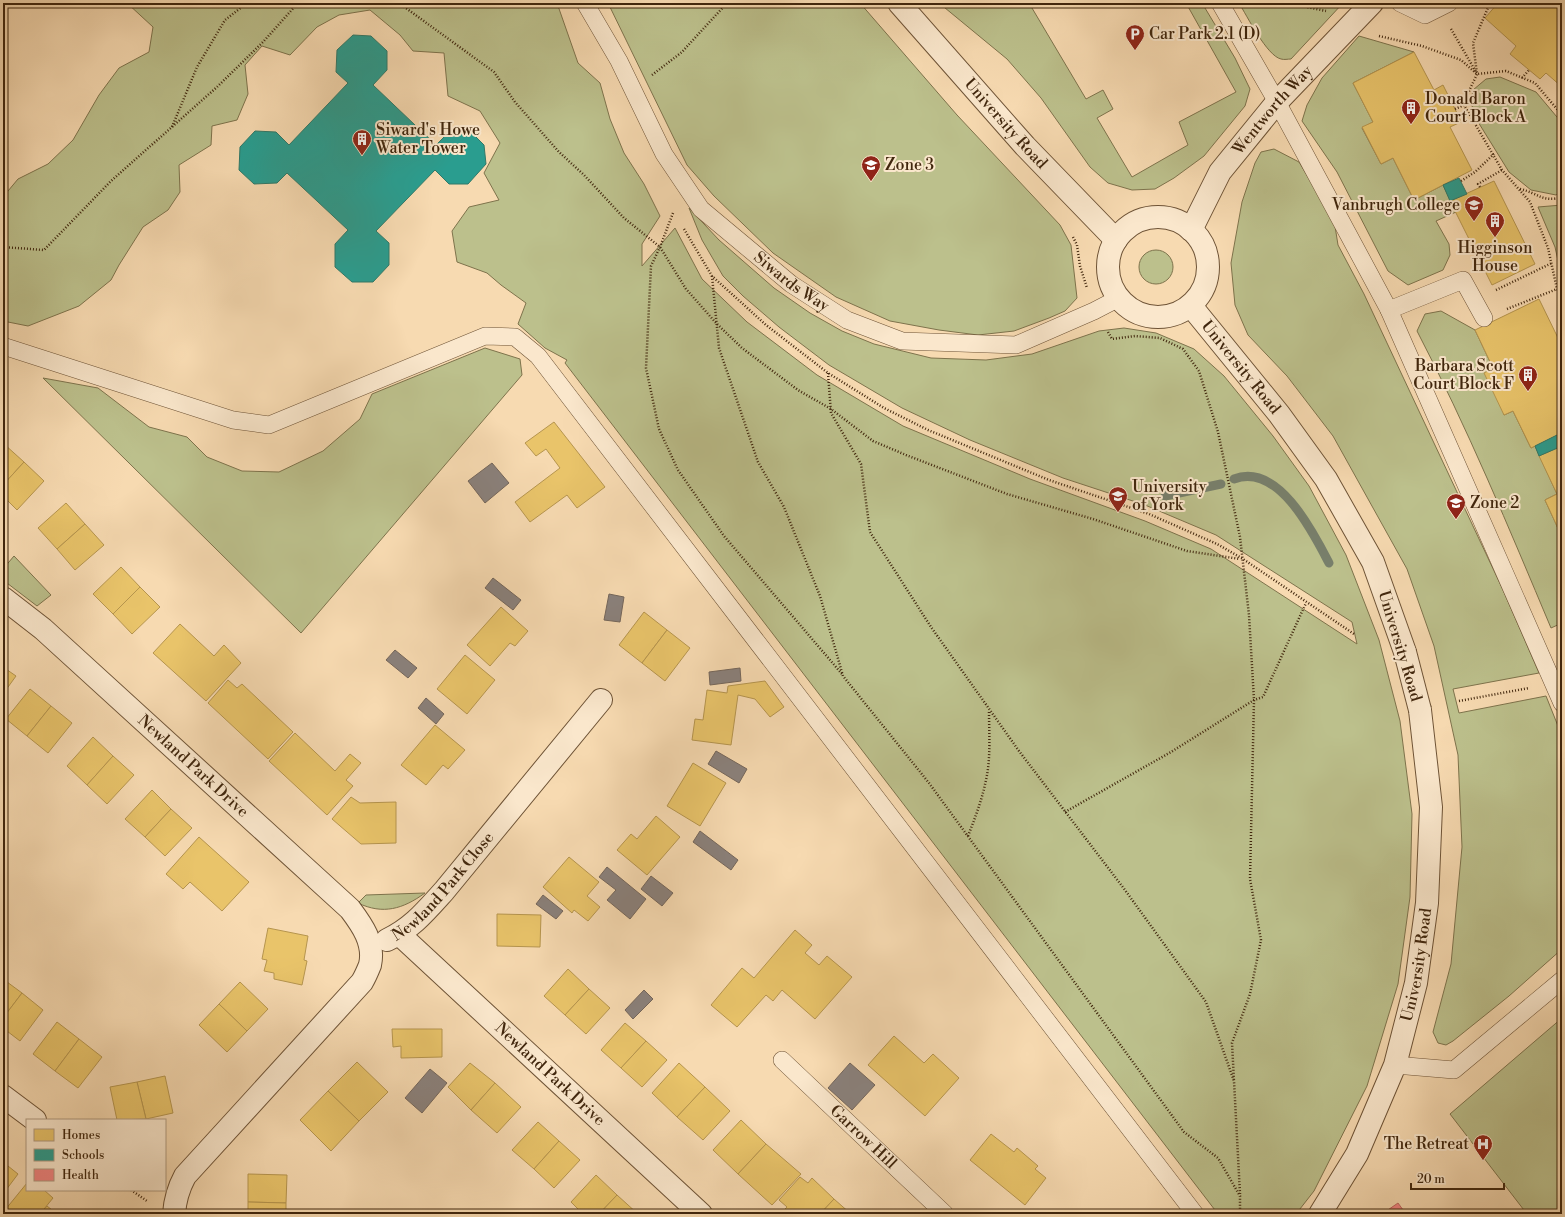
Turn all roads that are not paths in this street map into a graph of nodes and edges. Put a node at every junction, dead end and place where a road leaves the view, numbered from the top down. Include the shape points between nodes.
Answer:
1 (585, 3) edge
2 (899, 3) edge
3 (1220, 3) edge
4 (1372, 3) edge
5 (1400, 3) edge
6 (1444, 6) edge
7 (1277, 102) junction
8 (1191, 230) junction
9 (1116, 240) junction
10 (1119, 298) junction
11 (1191, 306) junction
12 (1389, 310) junction
13 (1484, 318) road end
14 (3, 346) edge
15 (3, 598) edge
16 (601, 700) dead end
17 (1562, 704) edge
18 (399, 934) junction
19 (370, 946) junction
20 (1562, 980) edge
21 (782, 1060) dead end
22 (1395, 1066) junction
23 (3, 1096) edge
24 (34, 1119) edge
25 (174, 1214) edge
26 (701, 1214) edge
27 (945, 1214) edge
28 (1195, 1214) edge
29 (1320, 1214) edge

1 - 10 lane, Siwards Way via 618,61 664,154 701,209 791,284 847,320 902,341 1016,345
2 - 9 street, University Road via 1025,146
3 - 7 lane
4 - 7 street, Wentworth Way
5 - 6 lane via 1425,15
7 - 8 street, Wentworth Way via 1220,172
7 - 12 lane
8 - 9 street, University Road via 1174,220 1158,217 1129,226
8 - 11 street, University Road via 1202,243 1208,266 1205,283
9 - 10 street, University Road via 1108,266 1110,283
10 - 11 street, University Road via 1133,311 1150,317 1175,314
11 - 22 street, University Road, bridge via 1279,414 1326,479 1373,562 1405,652 1420,710 1431,807 1427,903 1416,983
12 - 13 lane via 1463,280
12 - 17 lane
14 - 28 lane via 233,420 269,425 485,336 515,337 538,356
15 - 19 street, Newland Park Drive via 42,629 350,909 362,925
16 - 18 street, Newland Park Close via 444,891 416,922
18 - 19 street, Newland Park Close
18 - 26 street, Newland Park Drive
19 - 25 street, Newland Park Close via 370,964 362,982 185,1176 174,1202
20 - 22 lane via 1454,1070
21 - 27 lane, Garrow Hill
22 - 29 street, University Road via 1357,1154
23 - 24 street

